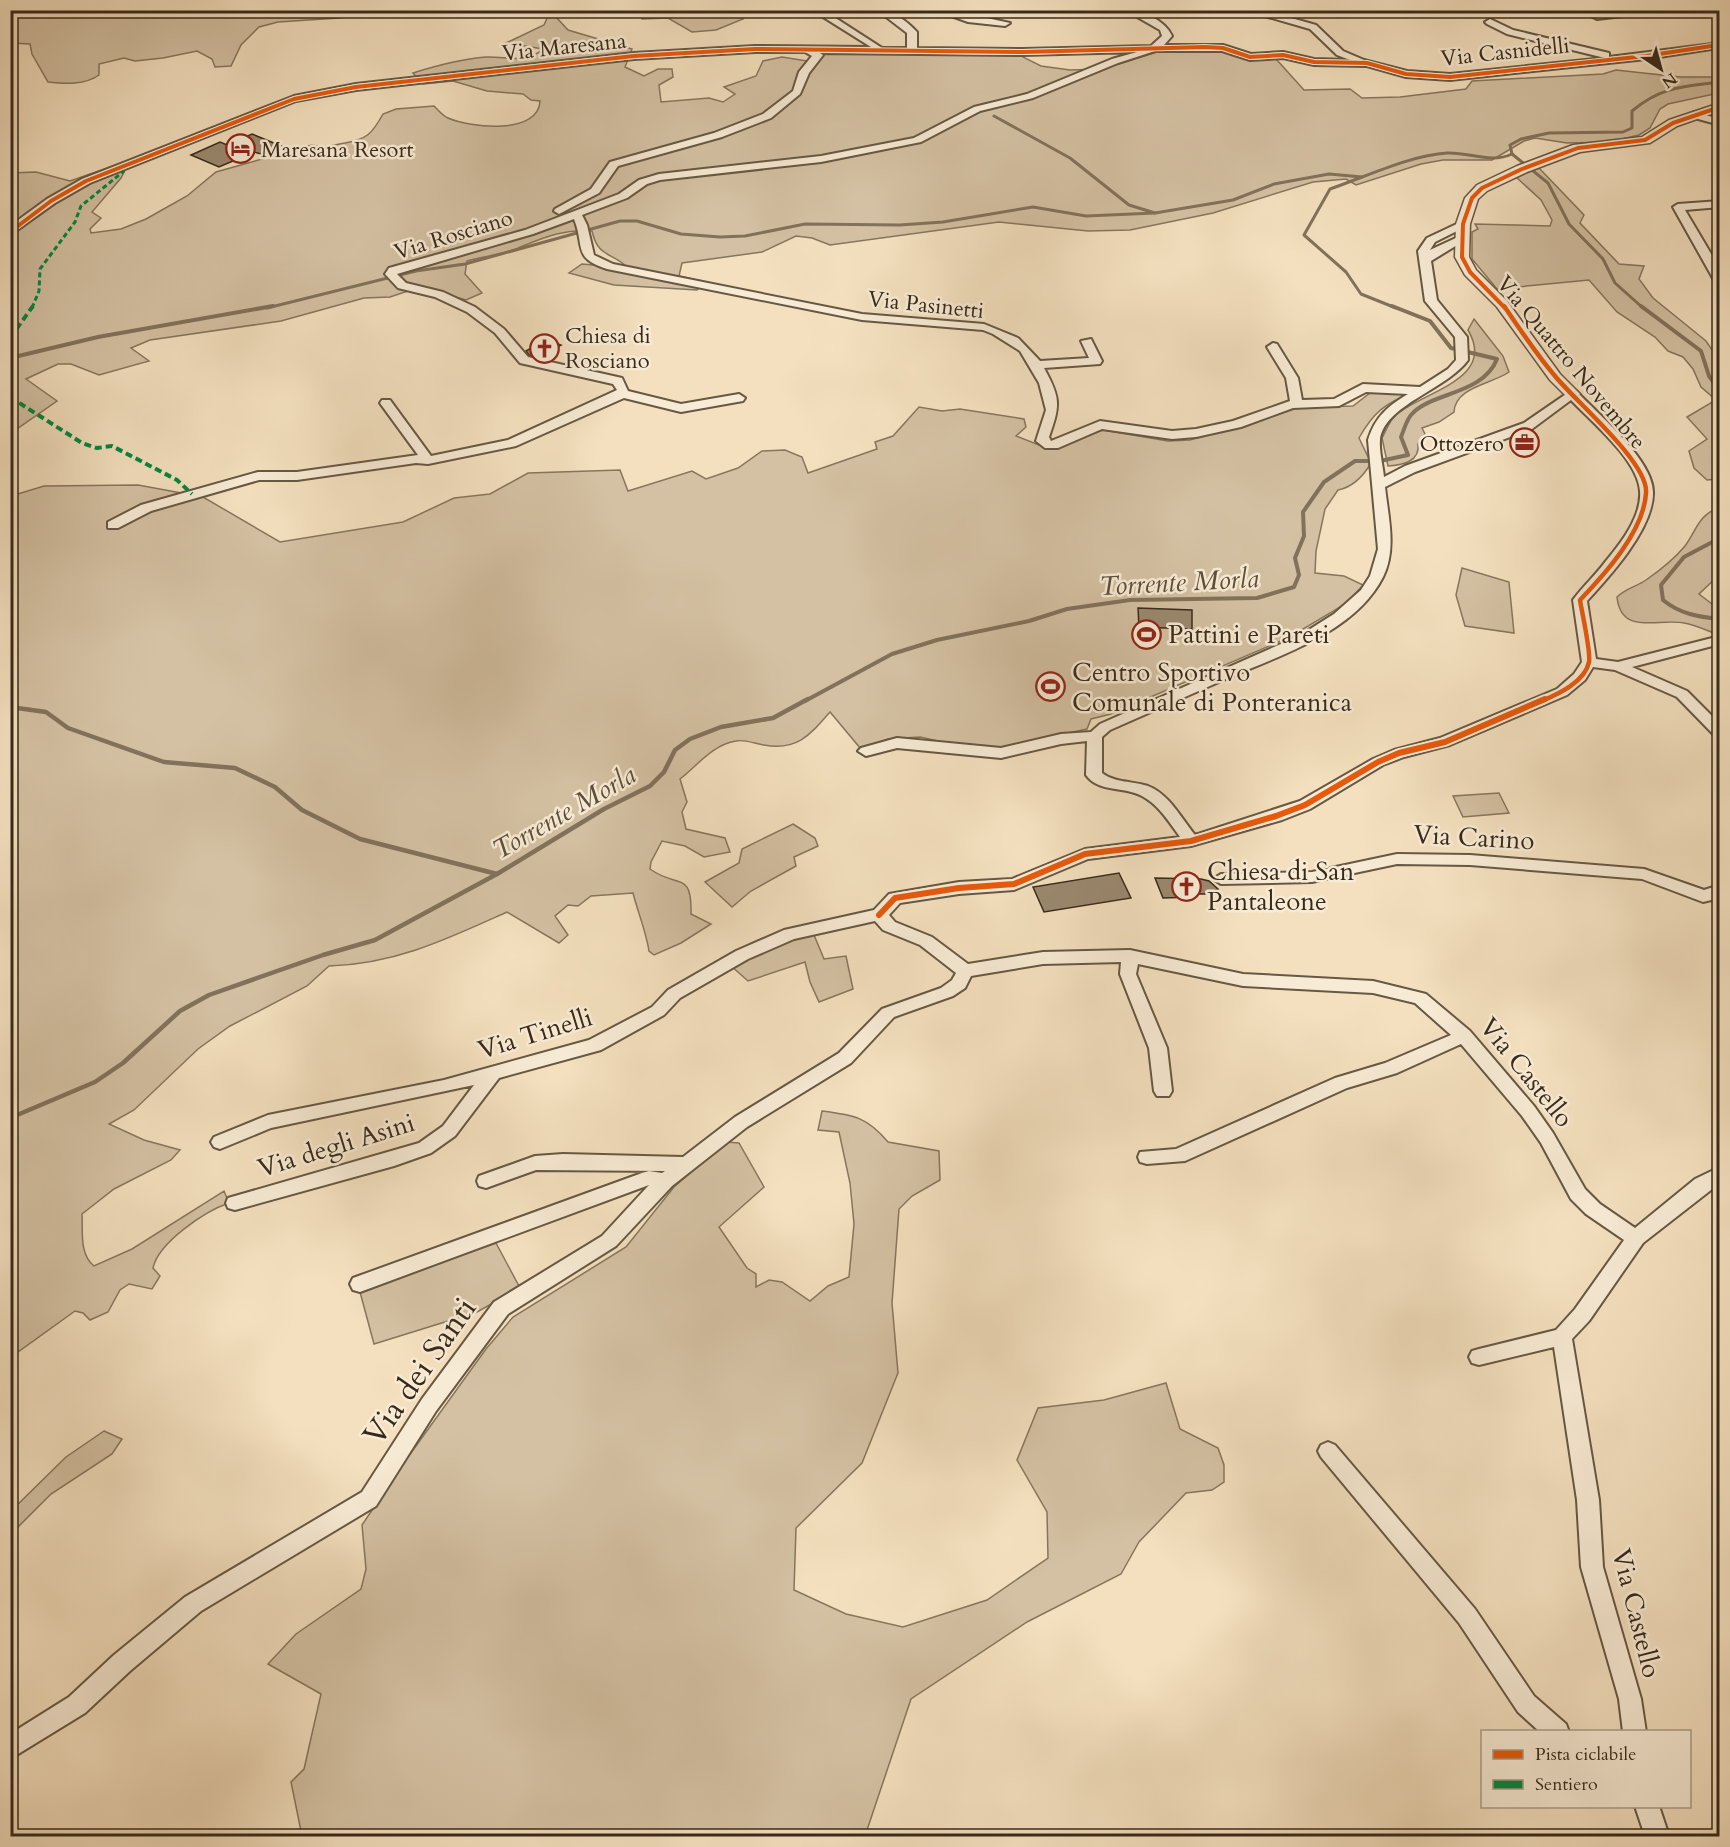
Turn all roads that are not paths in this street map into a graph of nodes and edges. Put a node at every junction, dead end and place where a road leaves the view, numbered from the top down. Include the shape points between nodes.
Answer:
1 (816, 10) edge
2 (881, 10) edge
3 (939, 10) edge
4 (1129, 10) edge
5 (1248, 10) edge
6 (1302, 10) edge
7 (1582, 10) edge
8 (1672, 10) edge
9 (1286, 18) junction
10 (1490, 22) dead end
11 (1005, 23) dead end
12 (1719, 38) edge
13 (879, 48) junction
14 (805, 49) junction
15 (1154, 49) junction
16 (912, 50) junction
17 (1077, 58) junction
18 (1615, 58) junction
19 (1719, 58) edge
20 (1367, 63) junction
21 (1057, 86) junction
22 (1719, 107) edge
23 (1694, 115) junction
24 (1719, 122) edge
25 (1719, 204) edge
26 (576, 214) junction
27 (1462, 224) junction
28 (10, 232) edge
29 (523, 233) junction
30 (1437, 236) junction
31 (1462, 239) junction
32 (1436, 252) junction
33 (1462, 256) junction
34 (1425, 261) junction
35 (1719, 280) edge
36 (1087, 341) dead end
37 (1273, 347) dead end
38 (1035, 365) junction
39 (1424, 391) junction
40 (621, 393) junction
41 (1572, 394) junction
42 (739, 398) dead end
43 (386, 403) dead end
44 (1297, 404) junction
45 (428, 459) junction
46 (1376, 464) junction
47 (1410, 469) junction
48 (1379, 485) junction
49 (114, 525) dead end
50 (1719, 640) edge
51 (1589, 663) junction
52 (1618, 666) junction
53 (1719, 733) edge
54 (1095, 736) junction
55 (866, 751) dead end
56 (1191, 841) junction
57 (1221, 879) dead end
58 (1719, 890) edge
59 (879, 915) junction
60 (1130, 956) junction
61 (965, 971) junction
62 (1464, 1036) junction
63 (493, 1073) junction
64 (1163, 1091) dead end
65 (220, 1142) dead end
66 (1147, 1157) dead end
67 (687, 1164) junction
68 (1719, 1173) edge
69 (486, 1181) dead end
70 (665, 1181) junction
71 (235, 1203) dead end
72 (1636, 1238) junction
73 (360, 1284) dead end
74 (1562, 1337) junction
75 (1479, 1357) dead end
76 (1328, 1451) dead end
77 (1557, 1730) edge
78 (1635, 1730) edge
79 (10, 1748) edge
80 (1648, 1808) edge
81 (1657, 1836) edge

1 - 13 street
2 - 16 street via 909,28
3 - 11 street via 968,19
4 - 15 street via 1164,28 1167,36
5 - 9 street
6 - 9 street
7 - 8 street via 1598,16
9 - 20 street via 1313,27 1340,52
10 - 18 street via 1510,32
12 - 18 street, Via Casnidelli
12 - 19 street
13 - 14 street, Via Maresana
13 - 16 street, Via Maresana
14 - 28 street, Via Maresana via 622,57 322,92 260,111 86,182 51,201
14 - 29 street via 818,55 804,72 797,92 767,116 718,135 615,164 595,191 525,227
15 - 17 street, Via Maresana
15 - 20 street, Via Casnidelli via 1223,48 1250,57 1283,55 1321,63
15 - 21 street, Via Rosciano
16 - 17 street, Via Maresana
17 - 21 street
18 - 20 street, Via Casnidelli via 1450,77 1406,74
21 - 26 street, Via Rosciano via 979,109 918,140 826,157 659,177
22 - 23 street
23 - 24 street
23 - 27 street via 1645,140 1578,148 1528,166 1482,188 1472,198
25 - 35 street via 1678,207
26 - 29 street, Via Rosciano
26 - 38 street, Via Pasinetti via 585,229 587,252 592,260 610,267 862,317 984,327 1020,344
27 - 30 street
27 - 31 street
29 - 40 street, Via Rosciano via 408,265 392,274 402,286 428,290 463,303 489,320 524,360 618,381
30 - 31 street
30 - 34 street via 1426,245
31 - 32 street
31 - 33 street
32 - 33 street
32 - 34 street
33 - 41 street, Via Quattro Novembre via 1470,272 1502,304
34 - 39 street via 1431,301 1455,327 1463,354 1447,378
36 - 38 street via 1096,362
37 - 44 street via 1292,378
38 - 44 street, Via Pasinetti via 1052,409 1042,436 1042,441 1049,445 1100,425 1172,435 1210,431
39 - 44 street, Via Pasinetti via 1363,388 1335,403
39 - 46 street via 1382,417 1376,429
40 - 42 street via 681,408
40 - 45 street via 512,443
41 - 47 street via 1528,426
41 - 51 street, Via Quattro Novembre via 1630,455 1647,491 1642,512 1616,562 1580,600
43 - 45 street
45 - 49 street via 297,476 258,476 146,508
46 - 47 street
46 - 48 street
47 - 48 street
48 - 54 street via 1384,560 1377,576 1354,605 1304,639 1105,727
50 - 52 street
51 - 52 street
51 - 56 street via 1562,692 1444,742 1378,762 1305,805
52 - 53 street via 1682,694
54 - 55 street via 1000,753 897,743
54 - 56 street via 1094,775 1109,784 1142,790 1156,797
56 - 59 street via 1085,854 1014,884 895,898
57 - 58 street, Via Carino via 1312,877 1397,859 1470,860 1644,874 1703,896
59 - 61 street via 889,926 926,941
59 - 63 street, Via Tinelli via 790,934 742,955 674,994 658,1011 595,1045
60 - 61 street, Via Castello via 1043,958
60 - 62 street, Via Castello via 1243,980 1404,992 1420,998
60 - 64 street via 1128,974 1158,1048
61 - 67 street, Via dei Santi via 959,984 947,992 888,1013 845,1058 741,1122
62 - 66 street via 1391,1068 1341,1083 1178,1156
62 - 72 street, Via Castello via 1528,1111 1578,1194
63 - 65 street, Via Tinelli via 444,1087 268,1122
63 - 71 street, Via degli Asini via 449,1131 425,1148
67 - 69 street via 554,1161 535,1163
67 - 70 street, Via dei Santi
68 - 72 street
70 - 73 street via 649,1178
70 - 79 street, Via dei Santi via 609,1241 501,1308 429,1405 369,1499 194,1604 77,1705
72 - 74 street
74 - 75 street
74 - 78 street, Via Castello via 1588,1500 1592,1567 1630,1699
76 - 77 street via 1467,1616 1526,1704
80 - 81 street

